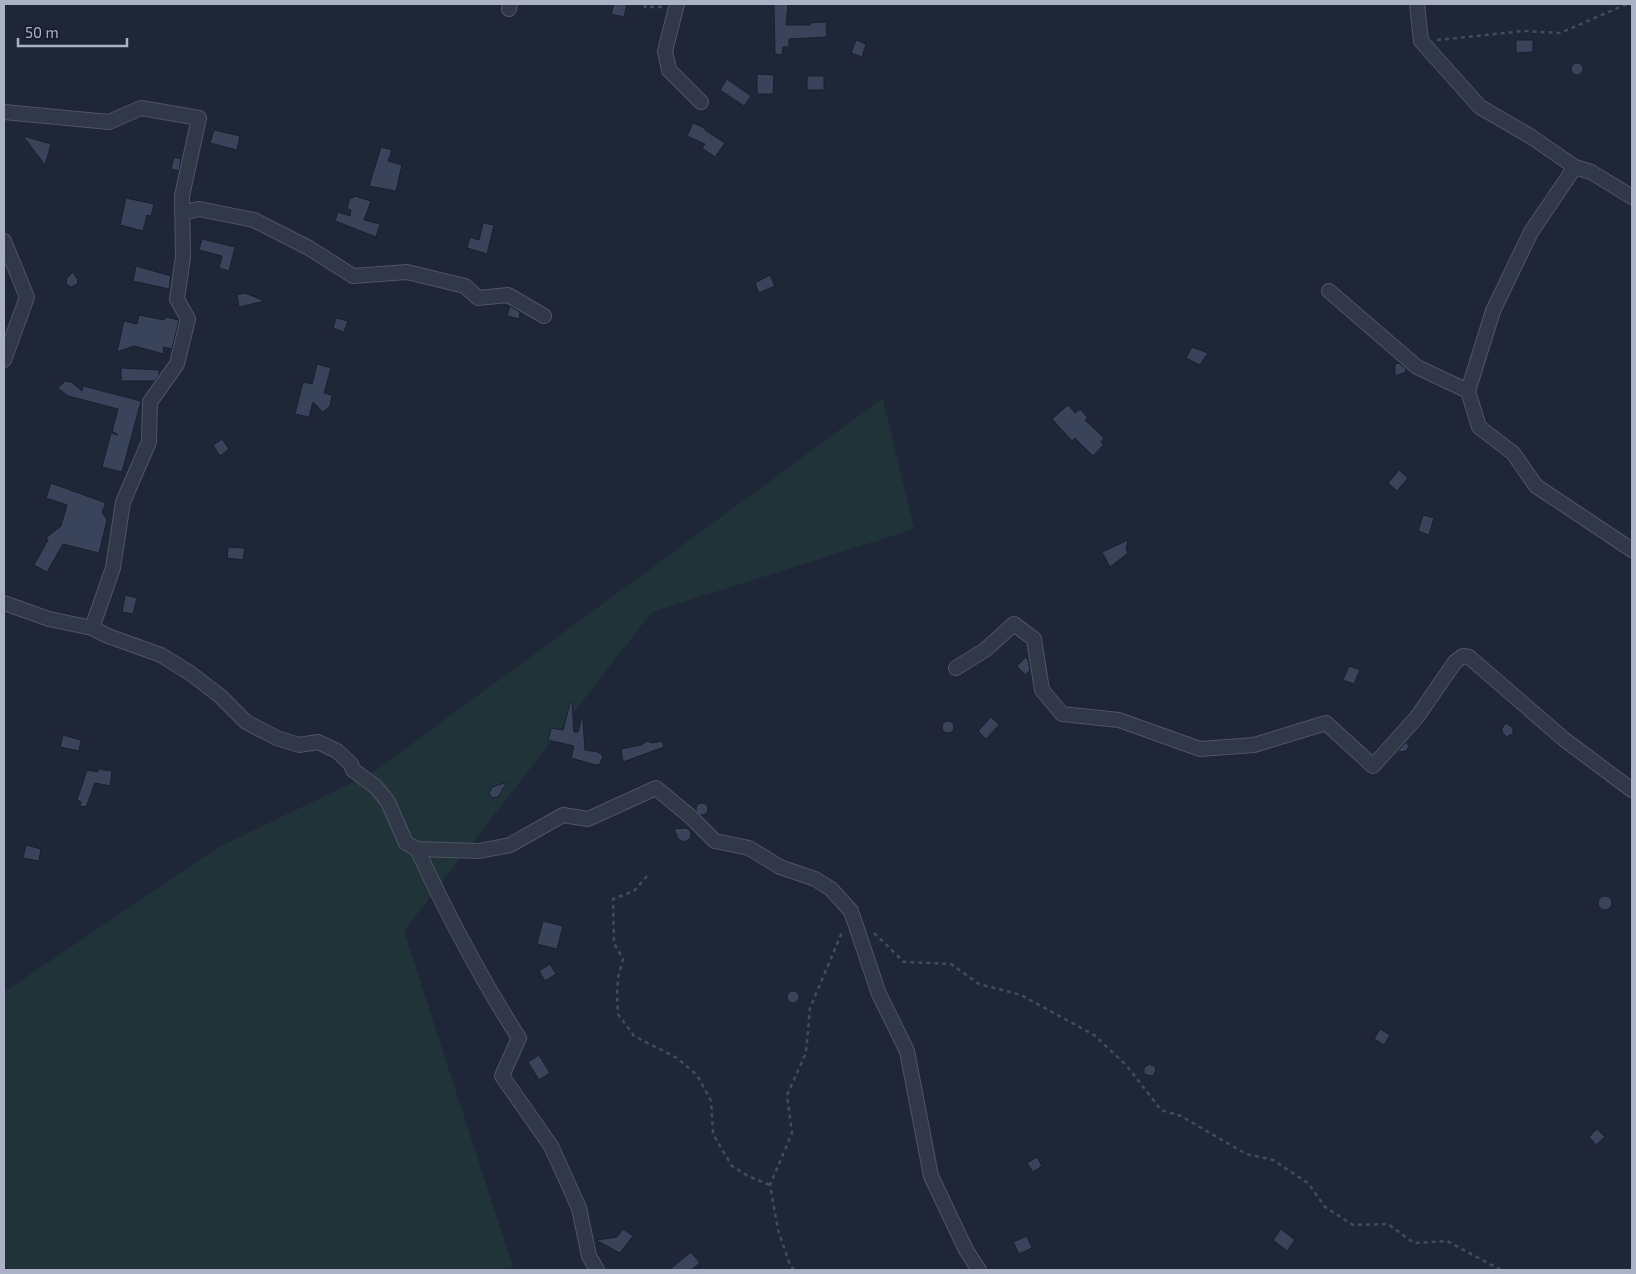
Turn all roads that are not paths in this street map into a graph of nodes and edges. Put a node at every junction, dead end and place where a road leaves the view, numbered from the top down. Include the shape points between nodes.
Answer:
1 (1417, 4) edge
2 (676, 5) edge
3 (701, 102) dead end
4 (6, 116) edge
5 (1575, 166) junction
6 (1632, 197) edge
7 (182, 213) junction
8 (4, 241) edge
9 (1329, 291) dead end
10 (544, 316) dead end
11 (4, 360) edge
12 (1468, 391) junction
13 (1632, 550) edge
14 (4, 602) edge
15 (92, 628) junction
16 (956, 668) dead end
17 (1632, 790) edge
18 (417, 849) junction
19 (597, 1270) edge
20 (979, 1270) edge

1 - 5 street via 1421,41 1480,107
2 - 3 street via 665,51 669,70
4 - 7 street via 109,122 141,108 199,118 182,196
5 - 6 street
5 - 12 street via 1531,232 1493,311
7 - 10 street via 199,209 254,220 309,248 353,276 407,272 465,286 478,298 508,295
7 - 15 street via 183,256 177,299 188,319 177,364 150,402 149,442 123,502 113,568
8 - 11 street via 26,297
9 - 12 street via 1417,367
12 - 13 street via 1480,427 1513,452 1536,486
14 - 15 street via 49,619
15 - 18 street via 160,655 190,672 246,722 299,745 318,742 336,751 351,764 353,770 376,787 388,802 406,843
16 - 17 street via 985,650 1014,624 1034,639 1042,690 1062,714 1119,720 1200,750 1254,746 1326,722 1373,766 1418,717 1455,662 1463,656 1469,657 1565,740
18 - 19 street via 454,928 519,1038 502,1076 551,1146 579,1208 589,1256
18 - 20 street via 479,851 510,845 563,815 588,819 656,788 715,841 749,848 780,867 815,879 831,889 851,911 879,994 907,1051 931,1176

